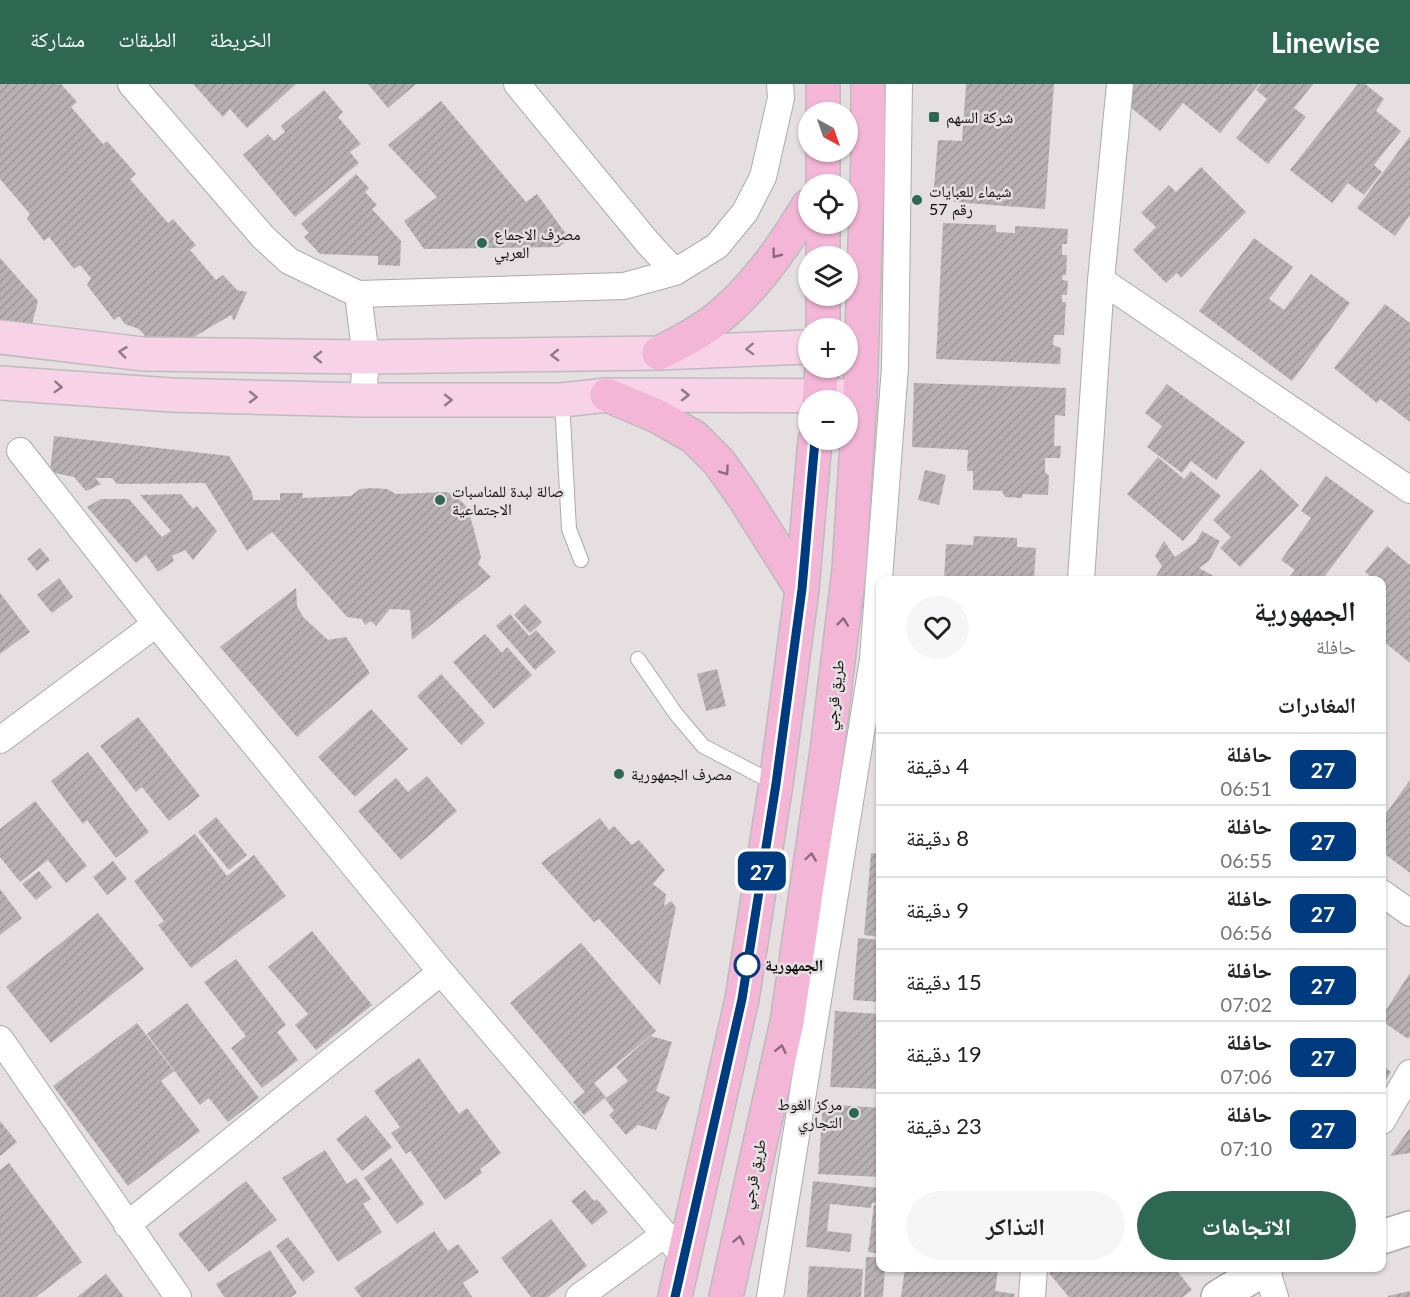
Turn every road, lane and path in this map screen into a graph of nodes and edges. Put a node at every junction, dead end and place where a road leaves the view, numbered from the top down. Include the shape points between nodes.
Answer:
1 (131, 84) edge
2 (517, 84) edge
3 (780, 84) edge
4 (823, 84) edge
5 (868, 84) edge
6 (898, 84) edge
7 (1120, 84) edge
8 (823, 102) edge
9 (798, 223) edge
10 (675, 272) junction
11 (1101, 280) junction
12 (358, 294) junction
13 (856, 318) edge
14 (0, 337) edge
15 (798, 347) edge
16 (659, 353) junction
17 (366, 357) junction
18 (858, 378) edge
19 (0, 383) edge
20 (820, 388) edge
21 (608, 395) junction
22 (860, 396) junction
23 (363, 400) junction
24 (562, 400) junction
25 (814, 450) edge
26 (20, 451) dead end
27 (1410, 490) edge
28 (581, 560) dead end
29 (882, 576) edge
30 (1081, 576) edge
31 (802, 589) junction
32 (156, 624) junction
33 (638, 659) dead end
34 (876, 666) edge
35 (0, 740) edge
36 (776, 784) junction
37 (1386, 897) edge
38 (1410, 913) edge
39 (441, 972) junction
40 (0, 1039) edge
41 (1410, 1073) edge
42 (1386, 1114) edge
43 (127, 1225) junction
44 (1410, 1228) edge
45 (1386, 1236) edge
46 (674, 1245) junction
47 (1034, 1272) edge
48 (1259, 1272) edge
49 (1267, 1272) edge
50 (178, 1297) edge
51 (579, 1297) edge
52 (675, 1297) edge
53 (726, 1297) edge
54 (770, 1297) edge
55 (1032, 1297) edge
56 (1218, 1297) edge
57 (1275, 1297) edge

1 - 12 street via 263,237 289,261
2 - 10 street
3 - 10 street via 781,98 763,177 745,212 717,246
4 - 8 highway
5 - 13 highway, طريق قرجي via 868,153
6 - 29 street via 895,367
7 - 11 street
9 -> 16 highway via 755,282 726,312
10 - 12 street via 624,286
11 - 27 street
11 - 30 street
12 - 17 street
17 -> 14 main road via 143,354
15 -> 16 main road
16 -> 17 main road
17 - 23 street
18 - 22 highway, طريق قرجي
19 -> 23 main road via 171,395
21 -> 20 main road
20 - 22 main road
21 - 24 main road
21 -> 31 highway via 694,437 719,462
53 -> 22 highway, طريق قرجي via 789,1010 849,570
23 -> 24 main road
24 - 28 lane via 568,529
25 - 31 highway
26 - 32 street
31 - 36 highway
32 - 35 street
32 - 39 street
33 - 36 lane via 703,746
34 - 54 street
36 - 46 highway via 742,999
37 - 38 street
39 - 43 street
39 - 46 street
40 - 43 street
41 - 42 street
43 - 50 street
44 - 45 main road
46 - 51 street
46 - 52 highway
47 - 55 street
48 - 56 main road
49 - 57 street

